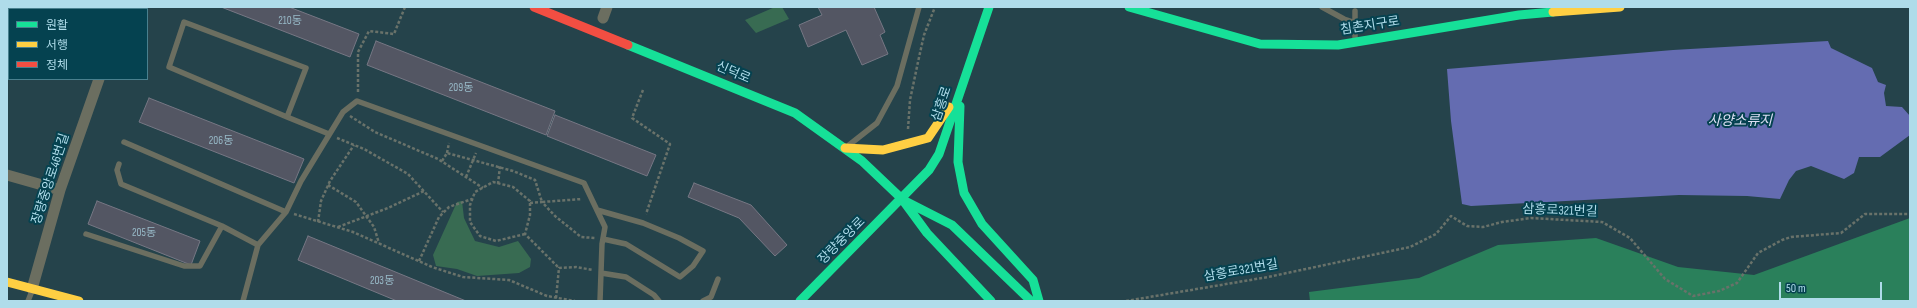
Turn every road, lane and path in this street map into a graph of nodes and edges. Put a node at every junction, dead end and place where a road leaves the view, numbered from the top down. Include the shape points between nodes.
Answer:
1 (405, 7) edge
2 (534, 7) edge
3 (607, 7) edge
4 (919, 7) edge
5 (935, 7) edge
6 (989, 7) edge
7 (1128, 7) edge
8 (1322, 7) edge
9 (1620, 7) edge
10 (1355, 11) dead end
11 (603, 18) dead end
12 (1356, 23) junction
13 (1355, 42) junction
14 (99, 80) edge
15 (961, 89) junction
16 (643, 90) dead end
17 (357, 101) junction
18 (343, 112) junction
19 (287, 117) junction
20 (330, 134) junction
21 (907, 134) dead end
22 (124, 142) dead end
23 (354, 145) junction
24 (479, 145) junction
25 (844, 148) junction
26 (473, 160) junction
27 (442, 161) junction
28 (119, 164) dead end
29 (500, 167) junction
30 (7, 175) edge
31 (466, 177) junction
32 (498, 184) junction
33 (328, 185) junction
34 (483, 188) junction
35 (60, 190) junction
36 (424, 191) junction
37 (473, 198) junction
38 (591, 198) junction
39 (902, 199) junction
40 (542, 202) junction
41 (530, 203) junction
42 (597, 210) junction
43 (286, 212) junction
44 (443, 212) junction
45 (1910, 214) edge
46 (366, 216) junction
47 (318, 222) junction
48 (643, 223) junction
49 (222, 226) junction
50 (338, 228) junction
51 (86, 234) dead end
52 (525, 234) junction
53 (603, 239) junction
54 (379, 243) junction
55 (258, 244) junction
56 (419, 261) junction
57 (559, 268) junction
58 (601, 273) junction
59 (718, 279) dead end
60 (7, 282) edge
61 (32, 289) junction
62 (556, 298) junction
63 (28, 301) edge
64 (79, 301) edge
65 (243, 301) edge
66 (575, 301) edge
67 (600, 301) edge
68 (659, 301) edge
69 (703, 301) edge
70 (800, 301) edge
71 (991, 301) edge
72 (1031, 301) edge
73 (1039, 301) edge
74 (1126, 301) edge

1 - 17 path via 394,34 369,31 358,52
2 - 25 main road, 신덕로 via 795,113
3 - 11 street
4 - 25 lane via 897,86 877,123
5 - 21 path via 924,35 918,62 910,100
6 - 15 main road, 삼흥로
7 - 13 main road, 침촌지구로 via 1260,44 1338,45
8 - 12 lane
9 - 13 main road, 침촌지구로 via 1519,15
10 - 12 lane
12 - 13 lane
14 - 35 street, 장량중앙로46번길
15 - 25 main road via 928,138 883,150
15 - 39 main road, 삼흥로 via 939,154 929,170
15 - 73 main road via 958,162 964,193 982,224 1033,280
16 - 48 path via 632,118 670,144
17 - 18 lane
17 - 24 lane
18 - 20 lane
18 - 27 path via 375,132
19 - 19 lane via 169,67 184,22 306,68
19 - 20 lane
20 - 23 path
20 - 43 lane via 301,181
22 - 43 lane
23 - 33 path
23 - 36 path via 408,174
24 - 26 path
24 - 38 lane via 584,183
25 - 39 main road, 신덕로 via 862,161
26 - 27 path via 447,153
26 - 29 path
26 - 31 path
27 - 31 path
28 - 49 lane via 117,170 121,184
29 - 32 path
29 - 40 path via 534,180
30 - 35 street
31 - 34 path
32 - 34 path via 492,182
32 - 41 path via 513,187
33 - 46 path via 356,202
33 - 47 path via 321,200
34 - 37 path via 475,192
35 - 61 street, 장량중앙로46번길
36 - 44 path
36 - 46 path
37 - 44 path
37 - 52 path via 470,205 470,222 480,236 496,241
38 - 40 path
38 - 42 lane
39 - 70 main road, 장량중앙로
39 - 71 main road via 927,233
39 - 72 main road via 952,225
40 - 41 path
40 - 53 path via 581,237
41 - 52 path
42 - 48 lane
42 - 53 lane via 605,226
43 - 47 path
43 - 55 lane
44 - 56 path
45 - 74 path, 삼흥로321번길 via 1865,214 1841,233 1790,237 1782,240 1758,253 1737,283 1719,291 1693,296 1665,279 1630,238 1602,222 1531,218 1483,228 1467,226 1451,216 1436,234 1410,247 1268,277
46 - 50 path
46 - 54 path via 374,227
47 - 50 path
48 - 53 lane via 704,251 693,266 680,277 626,244
49 - 51 lane via 200,266 184,266
49 - 55 lane
50 - 54 path
52 - 57 path
53 - 58 lane
54 - 56 path
55 - 65 lane
56 - 62 path via 463,277 509,280
57 - 58 path via 576,267
57 - 62 path
58 - 67 lane
58 - 68 lane via 626,277
59 - 69 lane via 711,297
60 - 61 main road
61 - 63 lane
61 - 64 main road
62 - 66 path

